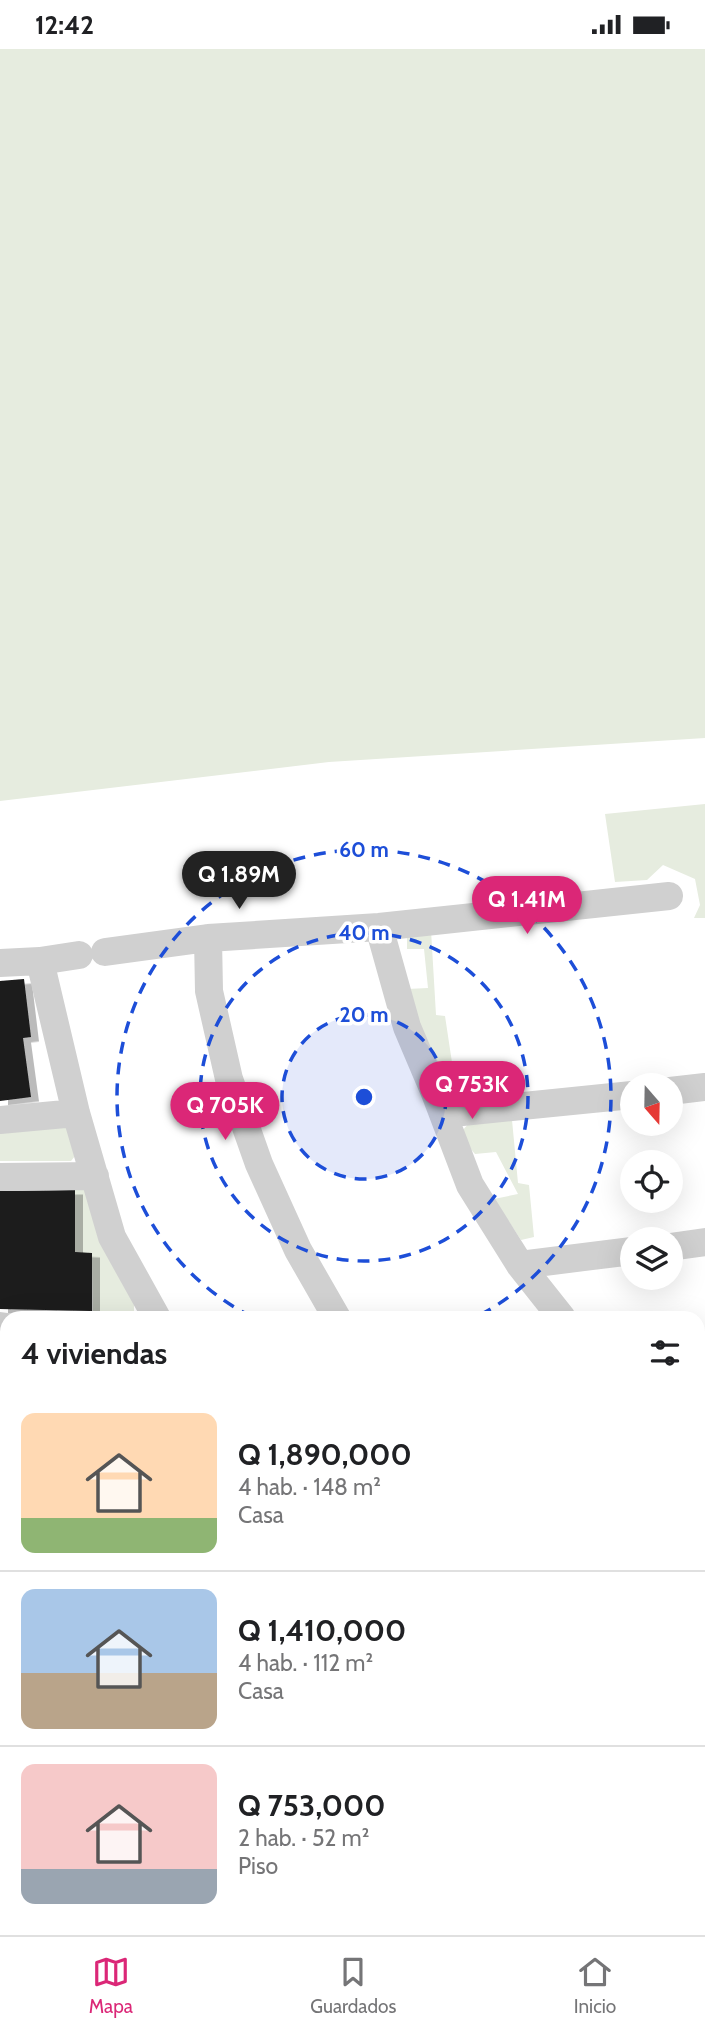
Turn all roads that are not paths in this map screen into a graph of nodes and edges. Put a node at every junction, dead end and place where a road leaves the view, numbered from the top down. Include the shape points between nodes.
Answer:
1 (669, 896) dead end
2 (379, 927) junction
3 (208, 938) junction
4 (40, 961) junction
5 (0, 963) edge
6 (705, 1087) edge
7 (683, 1090) edge
8 (620, 1096) edge
9 (76, 1113) junction
10 (443, 1114) junction
11 (0, 1120) edge
12 (0, 1177) edge
13 (95, 1177) junction
14 (705, 1243) edge
15 (683, 1246) edge
16 (620, 1252) edge
17 (520, 1265) junction
18 (153, 1311) edge
19 (333, 1311) edge
20 (556, 1311) edge

1 - 2 street
2 - 3 street
2 - 10 street via 407,1027
3 - 4 street
3 - 19 street via 209,991 229,1079 259,1164 298,1250
4 - 5 street
4 - 9 street
6 - 7 street
8 - 10 street
9 - 11 street
9 - 13 street
10 - 17 street via 470,1185
12 - 13 street
13 - 18 street via 112,1237
14 - 15 street
16 - 17 street
17 - 20 street

